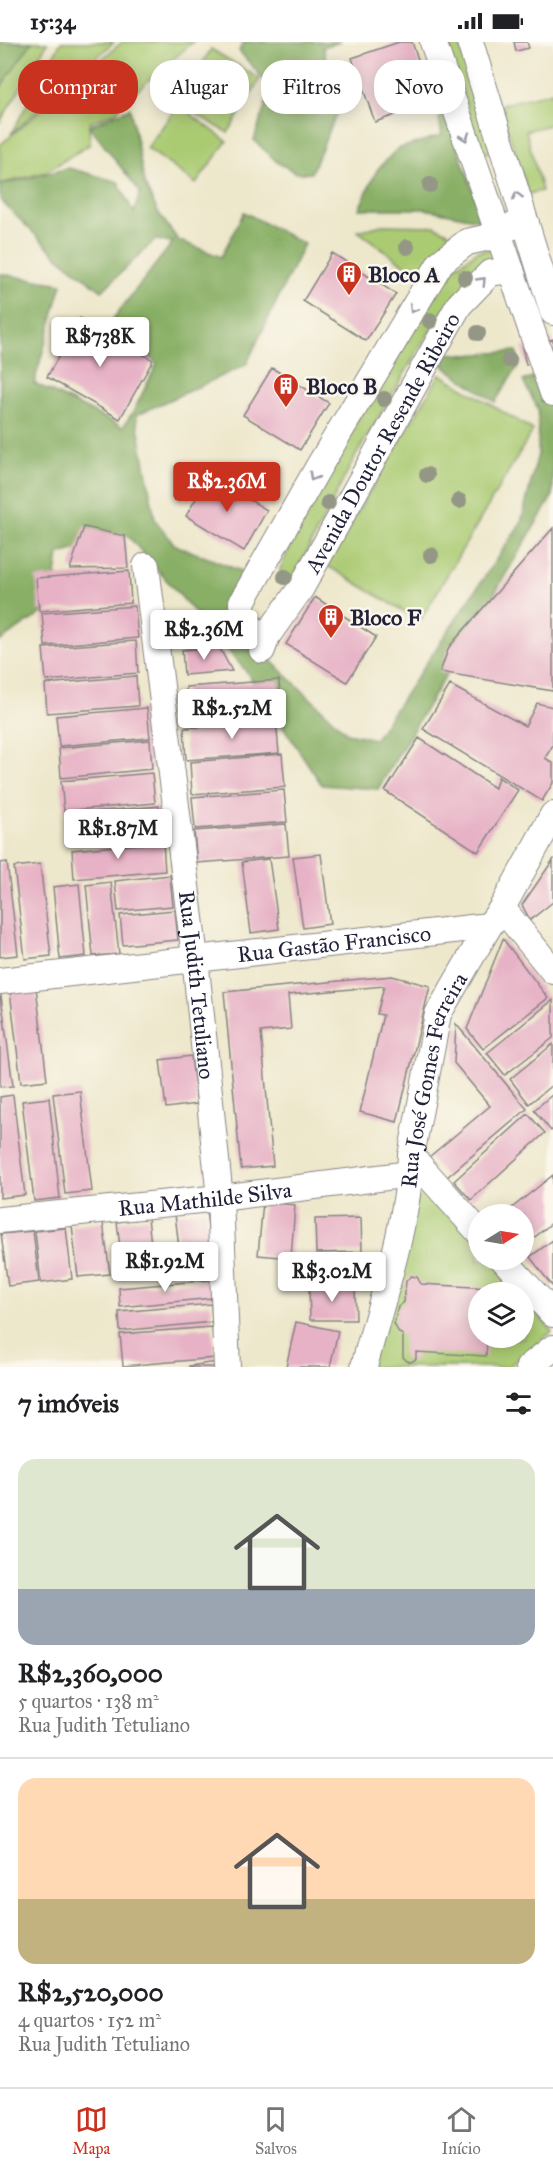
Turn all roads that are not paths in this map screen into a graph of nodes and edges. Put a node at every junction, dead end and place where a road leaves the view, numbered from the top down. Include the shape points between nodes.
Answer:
1 (433, 42) edge
2 (470, 42) edge
3 (507, 160) junction
4 (476, 170) junction
5 (526, 223) junction
6 (497, 230) junction
7 (511, 270) junction
8 (553, 312) edge
9 (553, 393) edge
10 (146, 566) dead end
11 (553, 815) edge
12 (496, 917) junction
13 (195, 958) junction
14 (553, 971) edge
15 (0, 981) edge
16 (410, 1165) junction
17 (220, 1198) junction
18 (0, 1220) edge
19 (468, 1221) edge
20 (513, 1270) edge
21 (553, 1314) edge
22 (553, 1348) edge
23 (227, 1367) edge
24 (364, 1367) edge
25 (529, 1367) edge

1 -> 4 street
2 - 3 street
3 - 4 street
5 -> 3 street
4 - 6 street
5 - 6 street
5 - 8 street
6 - 7 street
6 -> 7 street, Avenida Doutor Resende Ribeiro via 490,237 467,242 441,262 259,571 242,602 243,620 264,643 300,588 459,305 490,273
7 - 9 street
10 - 13 street, Rua Judith Tetuliano
11 - 12 street, Rua José Gomes Ferreira
12 - 13 street, Rua Gastão Francisco
12 - 14 street
12 - 16 street, Rua José Gomes Ferreira via 438,1014
13 - 15 street, Rua Gastão Francisco
13 - 17 street, Rua Judith Tetuliano
16 - 17 street, Rua Mathilde Silva
16 - 19 street
16 - 24 street, Rua José Gomes Ferreira via 399,1236
17 - 18 street, Rua Mathilde Silva
17 - 23 street, Rua Judith Tetuliano
20 - 21 street
22 - 25 street

